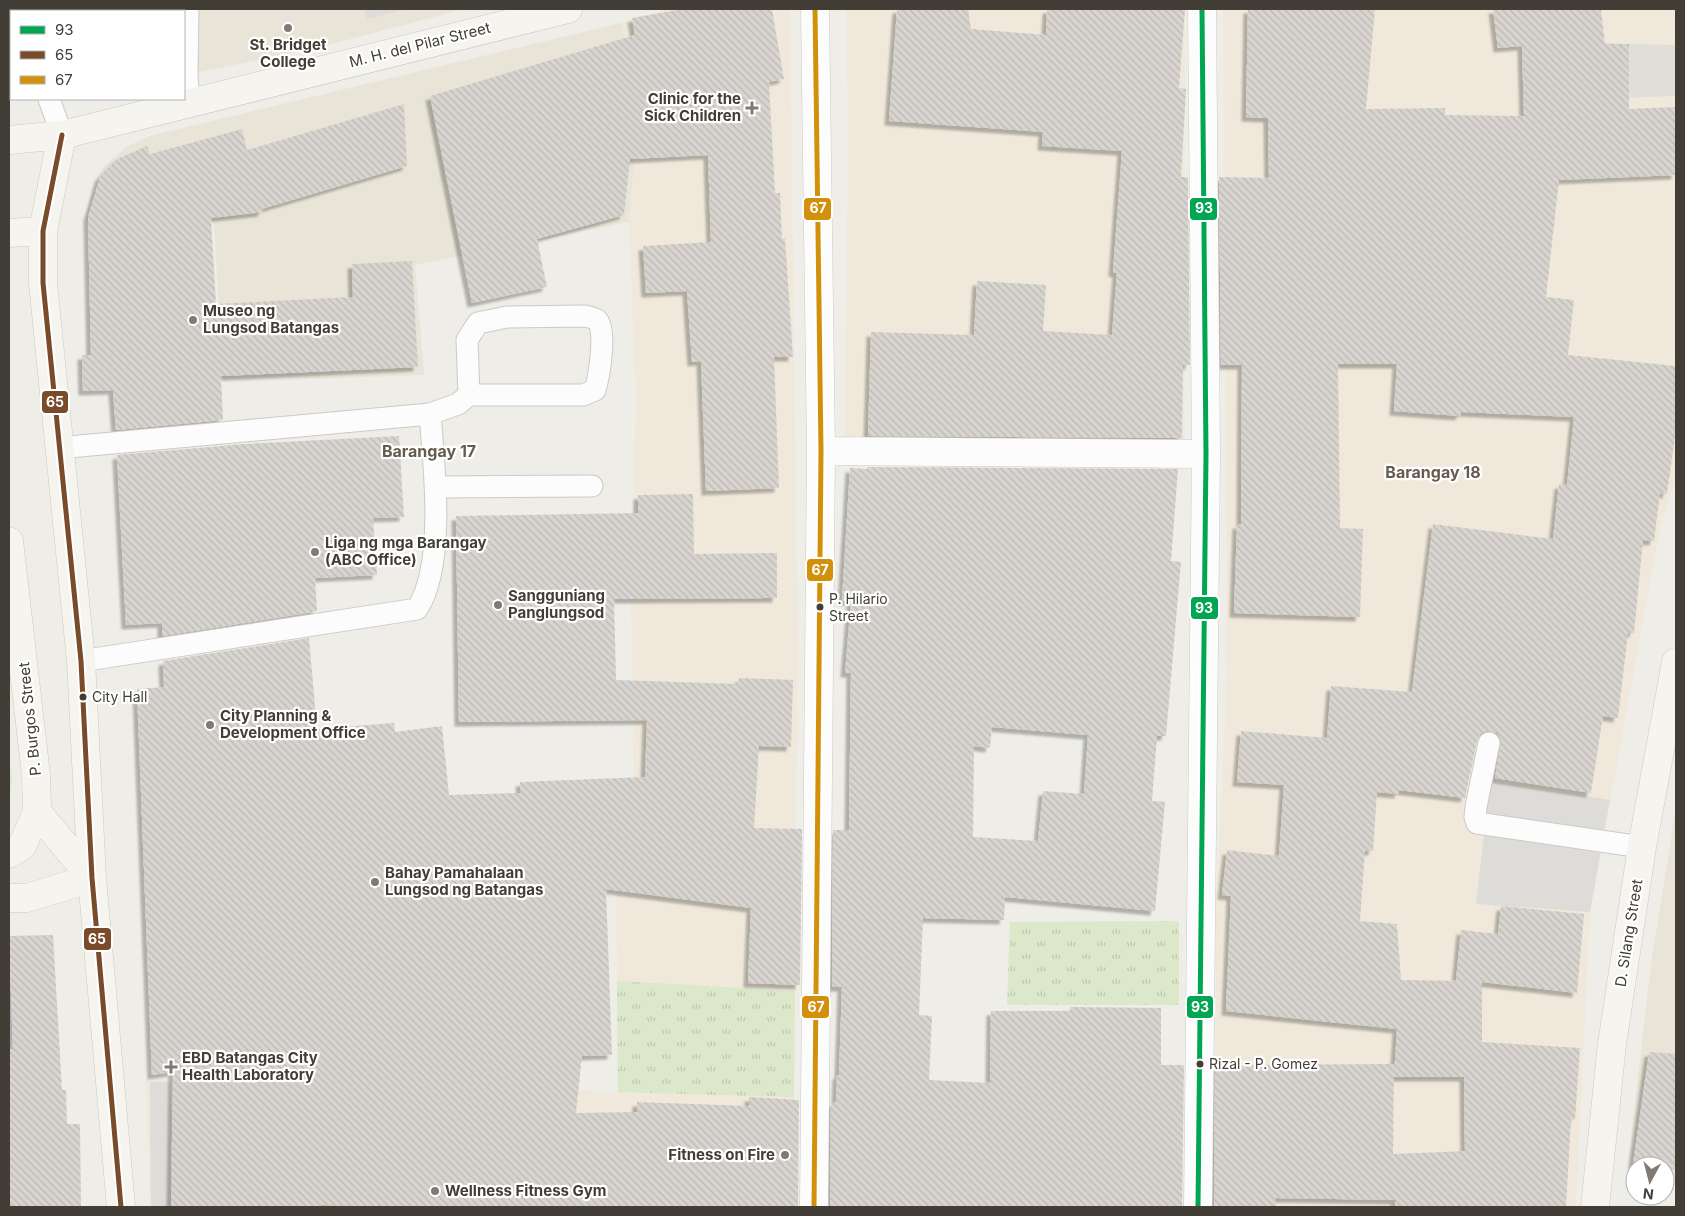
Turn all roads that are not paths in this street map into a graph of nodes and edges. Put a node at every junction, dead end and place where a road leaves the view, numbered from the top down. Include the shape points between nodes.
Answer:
1 (188, 9) edge
2 (568, 9) edge
3 (815, 9) edge
4 (1202, 9) edge
5 (49, 100) edge
6 (188, 104) junction
7 (62, 135) junction
8 (9, 140) edge
9 (44, 231) junction
10 (9, 233) edge
11 (469, 395) junction
12 (430, 414) junction
13 (58, 448) junction
14 (821, 451) junction
15 (1206, 454) junction
16 (592, 486) dead end
17 (436, 487) junction
18 (9, 541) edge
19 (81, 661) junction
20 (1676, 662) edge
21 (1489, 743) dead end
22 (37, 812) junction
23 (1642, 847) junction
24 (9, 854) edge
25 (92, 878) junction
26 (9, 898) edge
27 (121, 1207) edge
28 (814, 1207) edge
29 (1198, 1207) edge
30 (1595, 1207) edge

1 - 6 lane
2 - 6 main road, M. H. del Pilar Street
3 - 14 street
4 - 15 street
5 - 7 lane
6 - 7 main road, M. H. del Pilar Street
7 - 8 main road, M. H. del Pilar Street
7 - 9 main road
9 - 10 main road
9 - 13 main road via 43,283
11 - 11 lane via 583,395 595,390 599,379 602,331 597,320 586,316 507,317 478,323 467,340
11 - 12 lane via 458,404
12 - 13 lane
12 - 17 lane
13 - 19 main road
14 - 15 street
14 - 28 street
15 - 29 street
16 - 17 lane
17 - 19 lane via 433,561 424,598 417,609
18 - 22 main road, P. Burgos Street via 34,756
19 - 25 main road
20 - 23 main road, D. Silang Street
21 - 23 lane via 1476,807 1478,823
22 - 24 main road via 22,846
22 - 25 main road
23 - 30 main road, D. Silang Street via 1612,1044
25 - 26 main road via 27,898
25 - 27 main road

